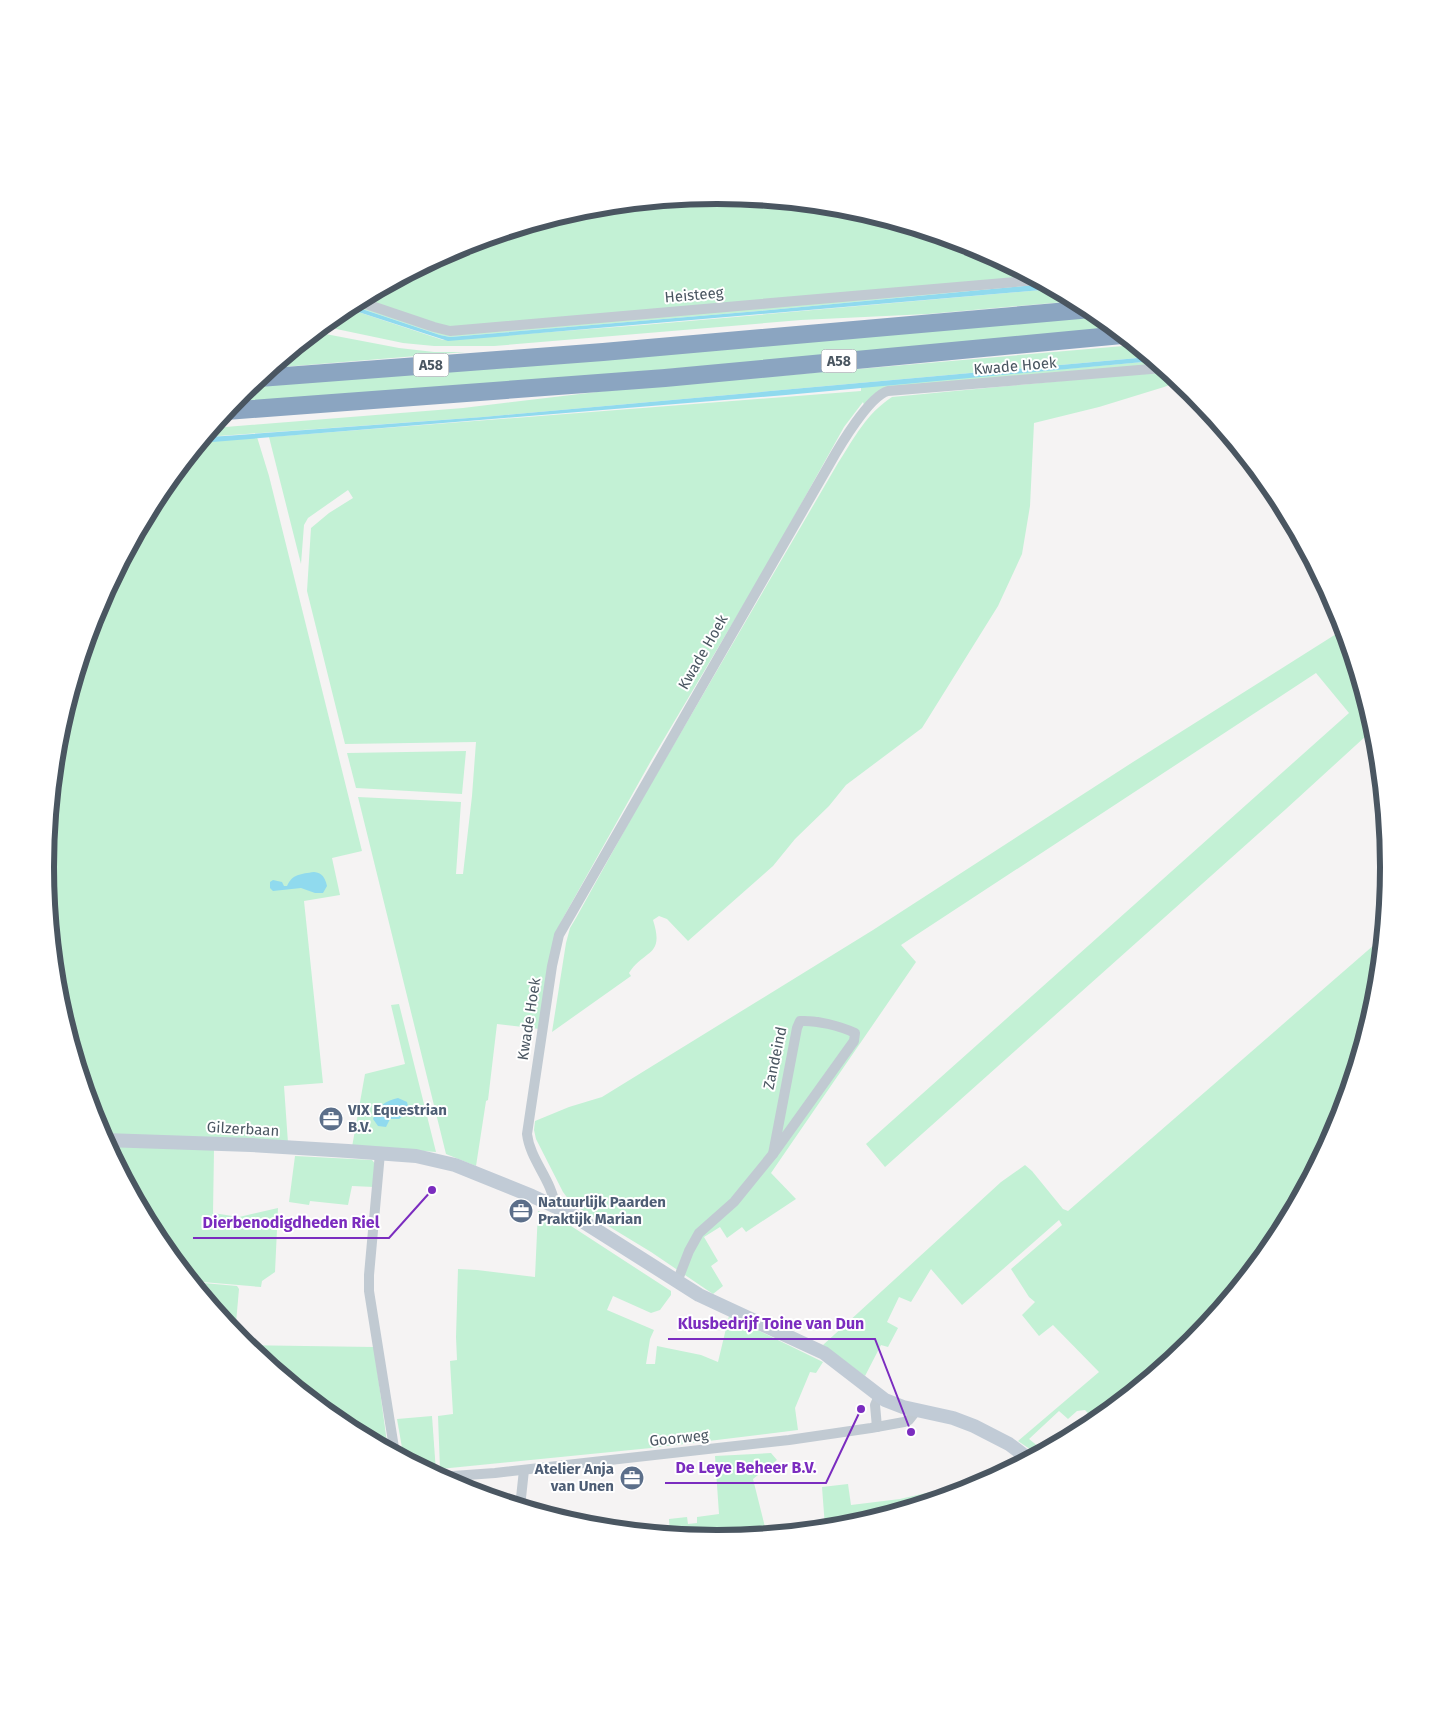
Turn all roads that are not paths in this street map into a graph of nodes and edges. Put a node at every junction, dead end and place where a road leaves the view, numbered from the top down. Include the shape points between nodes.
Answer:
1 (1026, 281) edge
2 (367, 304) edge
3 (1076, 310) edge
4 (1114, 336) edge
5 (1154, 369) edge
6 (271, 377) edge
7 (237, 410) edge
8 (113, 1140) edge
9 (380, 1153) junction
10 (773, 1154) junction
11 (555, 1206) junction
12 (677, 1282) junction
13 (878, 1396) junction
14 (916, 1410) junction
15 (877, 1427) junction
16 (394, 1447) edge
17 (1024, 1455) edge
18 (524, 1470) junction
19 (455, 1477) edge
20 (521, 1501) edge

1 - 2 street, Heisteeg via 450,330
3 - 6 highway, A58
4 - 7 highway, A58 via 665,378
5 - 11 street, Kwade Hoek via 888,391 876,397 858,420 559,935 526,1134 554,1195
8 - 9 street, Gilzerbaan
9 - 11 street via 416,1156 455,1165
9 - 16 street via 369,1290
10 - 10 street, Zandeind via 854,1041 855,1034 845,1028 800,1021 796,1028
10 - 12 street, Zandeind via 734,1202 699,1233
11 - 12 street
12 - 13 street via 824,1353
13 - 14 street
13 - 15 street via 874,1405
14 - 15 street, Goorweg via 909,1420
14 - 17 street via 974,1426 1010,1444
15 - 18 street, Goorweg
18 - 19 street, Goorweg
18 - 20 street

